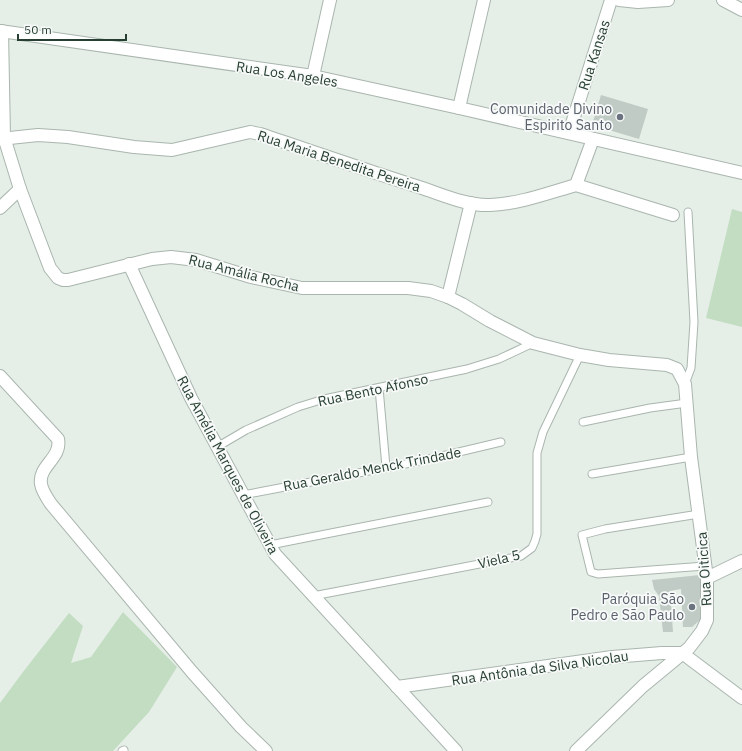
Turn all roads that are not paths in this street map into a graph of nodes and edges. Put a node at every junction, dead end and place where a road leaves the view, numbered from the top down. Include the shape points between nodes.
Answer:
1 (330, 0) edge
2 (484, 0) edge
3 (611, 0) edge
4 (619, 0) edge
5 (668, 0) edge
6 (723, 0) edge
7 (742, 10) edge
8 (1, 31) edge
9 (313, 76) junction
10 (459, 108) junction
11 (569, 133) junction
12 (2, 138) edge
13 (593, 139) junction
14 (742, 173) edge
15 (576, 185) junction
16 (20, 189) junction
17 (471, 203) junction
18 (0, 208) edge
19 (688, 212) dead end
20 (673, 215) dead end
21 (129, 264) junction
22 (448, 297) junction
23 (533, 343) junction
24 (580, 355) junction
25 (667, 365) joint
26 (0, 376) edge
27 (685, 384) junction
28 (378, 388) junction
29 (687, 403) junction
30 (583, 422) dead end
31 (501, 442) dead end
32 (217, 446) junction
33 (691, 457) junction
34 (386, 467) junction
35 (592, 474) dead end
36 (243, 495) junction
37 (488, 502) dead end
38 (699, 514) junction
39 (270, 545) junction
40 (742, 561) edge
41 (705, 566) junction
42 (707, 578) junction
43 (313, 596) junction
44 (682, 654) junction
45 (397, 687) junction
46 (742, 698) edge
47 (266, 751) edge
48 (456, 751) edge
49 (576, 751) edge

1 - 9 street
2 - 10 street
3 - 11 street, Rua Kansas
4 - 5 street
6 - 7 street
8 - 9 street, Rua Los Angeles
8 - 12 street, Rua Amália Rocha
9 - 10 street, Rua Los Angeles
10 - 11 street, Rua Los Angeles
11 - 13 street, Rua Los Angeles
12 - 16 street, Rua Amália Rocha
12 - 17 street, Rua Maria Benedita Pereira via 60,136 172,150 250,132
13 - 14 street, Rua Los Angeles
13 - 15 street
15 - 17 street, Rua Maria Benedita Pereira via 511,203
15 - 20 street
16 - 18 street
16 - 21 street, Rua Amália Rocha via 50,268 58,278 68,280
17 - 22 street
19 - 27 lane via 694,322 691,368
21 - 22 street, Rua Amália Rocha via 171,257 196,260 251,277 302,288 408,288 431,291
21 - 32 street, Rua Amélia Marques de Oliveira via 191,398
22 - 23 street, Rua Amália Rocha
23 - 24 street, Rua Amália Rocha
23 - 28 lane, Rua Bento Afonso via 467,369
24 - 25 street, Rua Amália Rocha
24 - 43 lane, Viela 5 via 543,432 537,453 537,534 532,548 521,556
25 - 27 street, Rua Oiticica via 677,369
26 - 47 street via 58,439 59,448 41,480 41,486 51,504 192,672
27 - 29 street, Rua Oiticica
28 - 32 lane, Rua Bento Afonso via 298,407
28 - 34 lane
29 - 30 lane
29 - 33 street, Rua Oiticica
31 - 34 lane, Rua Geraldo Menck Trindade
32 - 36 street, Rua Amélia Marques de Oliveira
33 - 35 lane
33 - 38 street, Rua Oiticica
34 - 36 lane, Rua Geraldo Menck Trindade
36 - 39 street, Rua Amélia Marques de Oliveira
37 - 39 lane
38 - 41 street, Rua Oiticica
38 - 41 lane via 582,535 591,572 598,574
39 - 43 street, Rua Amélia Marques de Oliveira via 274,554
40 - 42 street
41 - 42 street, Rua Oiticica
42 - 44 street, Rua Oiticica via 707,620 697,638
43 - 45 street, Rua Amélia Marques de Oliveira
44 - 45 street, Rua Antônia da Silva Nicolau via 662,653 612,658
44 - 46 street
44 - 49 street, Rua Oiticica via 643,686
45 - 48 street, Rua Amélia Marques de Oliveira

